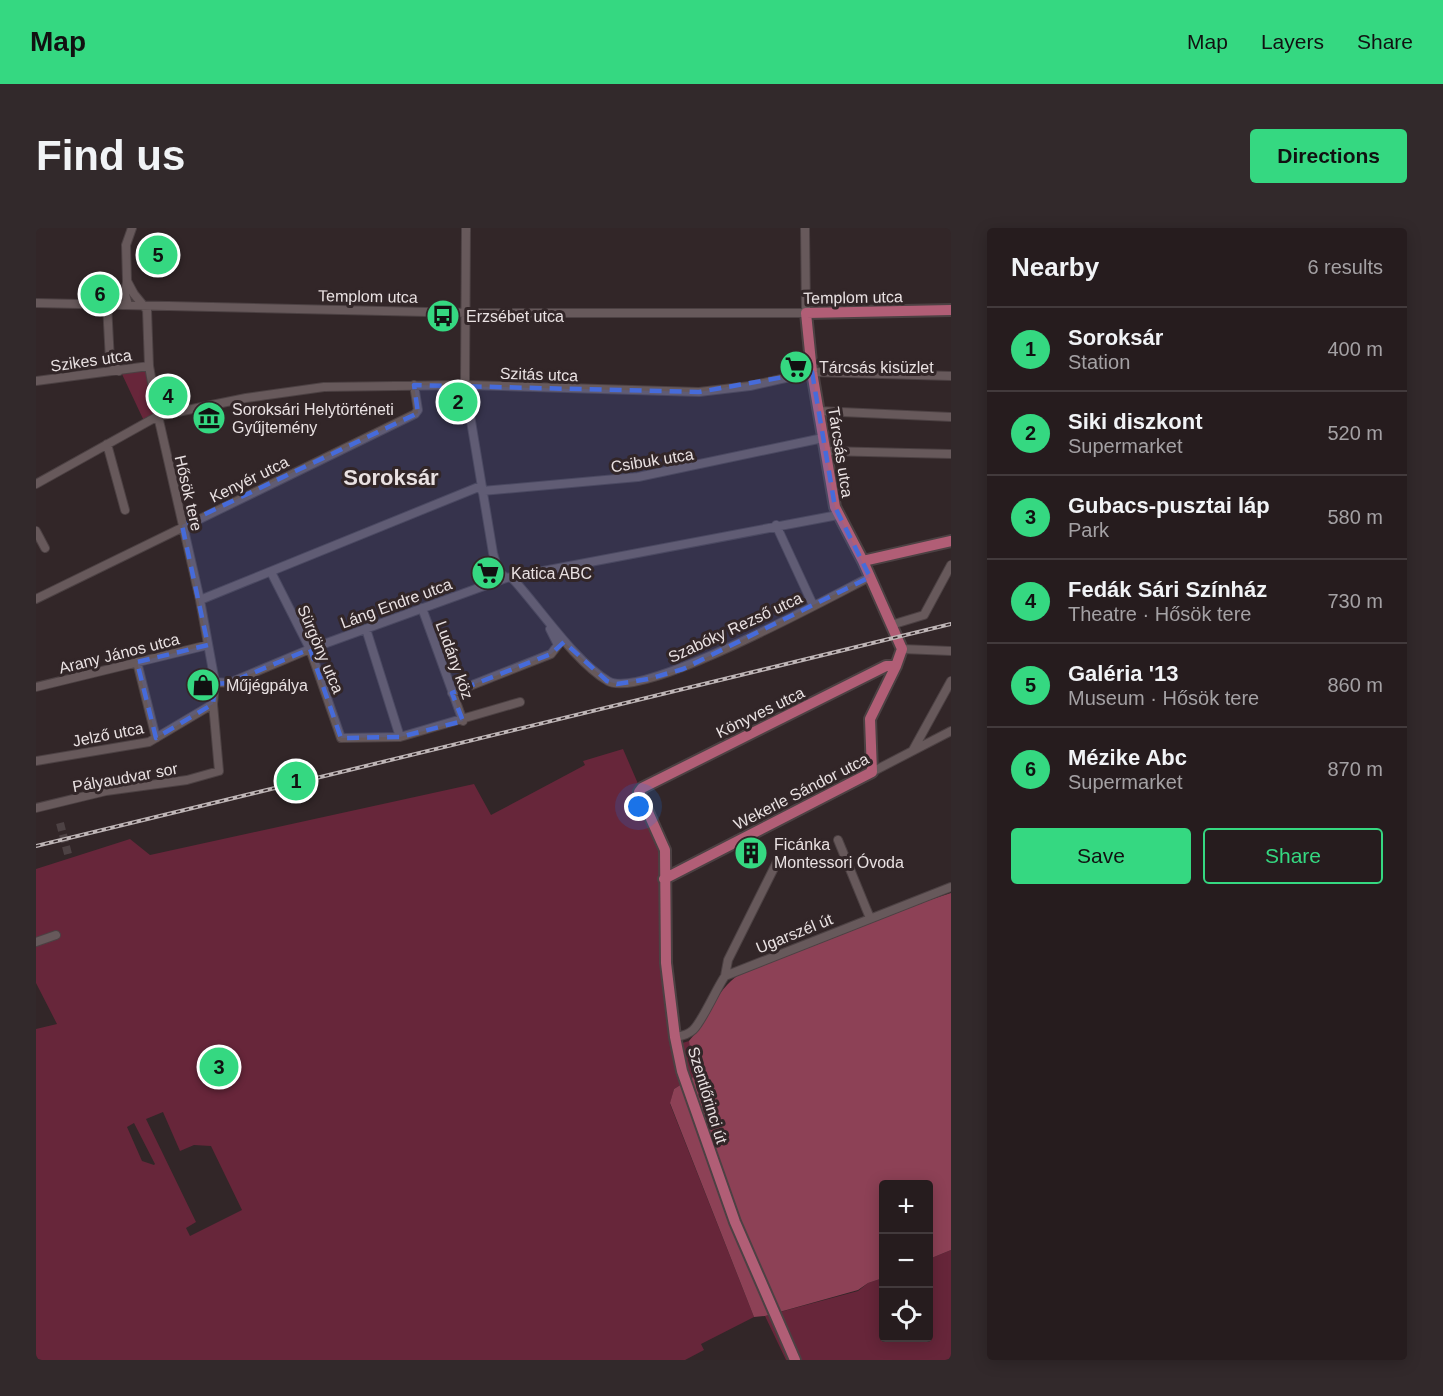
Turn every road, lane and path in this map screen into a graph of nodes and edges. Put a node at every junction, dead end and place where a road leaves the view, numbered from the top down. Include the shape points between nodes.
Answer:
1 (132, 228) edge
2 (466, 228) edge
3 (805, 228) edge
4 (127, 281) junction
5 (36, 303) edge
6 (107, 304) junction
7 (128, 305) junction
8 (146, 306) junction
9 (951, 310) edge
10 (466, 312) junction
11 (806, 313) junction
12 (149, 366) junction
13 (119, 371) junction
14 (812, 372) junction
15 (951, 376) edge
16 (36, 381) edge
17 (414, 385) junction
18 (465, 385) junction
19 (819, 411) junction
20 (158, 416) junction
21 (951, 417) edge
22 (823, 438) junction
23 (107, 444) junction
24 (825, 451) junction
25 (951, 454) edge
26 (36, 484) edge
27 (482, 489) junction
28 (125, 510) dead end
29 (838, 515) junction
30 (182, 525) junction
31 (776, 525) junction
32 (36, 531) edge
33 (951, 541) edge
34 (45, 548) dead end
35 (863, 561) junction
36 (951, 565) edge
37 (271, 572) junction
38 (870, 577) junction
39 (509, 578) junction
40 (36, 598) edge
41 (200, 600) junction
42 (533, 600) junction
43 (813, 605) junction
44 (422, 608) junction
45 (891, 625) junction
46 (366, 629) junction
47 (208, 645) junction
48 (902, 649) junction
49 (310, 650) junction
50 (951, 651) edge
51 (136, 662) junction
52 (897, 666) junction
53 (951, 681) edge
54 (215, 682) junction
55 (36, 687) edge
56 (452, 693) junction
57 (520, 702) dead end
58 (213, 704) junction
59 (463, 721) junction
60 (951, 731) edge
61 (400, 737) junction
62 (156, 738) junction
63 (913, 750) junction
64 (36, 762) edge
65 (219, 771) joint
66 (872, 772) junction
67 (639, 792) joint
68 (36, 808) edge
69 (838, 840) dead end
70 (777, 862) dead end
71 (664, 879) junction
72 (951, 887) edge
73 (870, 918) junction
74 (56, 934) dead end
75 (36, 942) edge
76 (725, 976) junction
77 (675, 1037) junction
78 (795, 1360) edge

1 - 4 street via 126,245
2 - 10 street
3 - 11 street, Tárcsás utca
4 - 7 street
4 - 8 street
5 - 6 street, Templom utca
6 - 7 street, Templom utca
6 - 13 street via 110,361
7 - 8 street, Templom utca
8 - 10 street, Templom utca
8 - 12 street, Hősök tere
9 - 11 main road, Templom utca
10 - 11 street, Templom utca
10 - 18 street
11 - 14 main road, Tárcsás utca
12 - 13 street, Szikes utca
12 - 20 street, Hősök tere
13 - 16 street, Szikes utca
14 - 15 street, Szitás utca
14 - 18 street, Szitás utca via 699,392
14 - 19 main road, Tárcsás utca
17 - 18 street, Szitás utca
17 - 20 street, Szitás utca via 324,387
17 - 30 street, Kenyér utca via 418,410 415,414
18 - 27 street
19 - 21 street
19 - 22 main road, Tárcsás utca
20 - 23 street, Szitás utca
20 - 30 street, Hősök tere
22 - 24 main road, Tárcsás utca
22 - 27 street, Csibuk utca via 638,477
23 - 26 street, Szitás utca
23 - 28 street
24 - 25 street
24 - 29 main road, Tárcsás utca
27 - 37 street, Csibuk utca
27 - 39 street via 498,571
29 - 31 street, Láng Endre utca
29 - 35 main road, Tárcsás utca
30 - 40 street, Kenyér utca
30 - 41 street, Hősök tere
31 - 39 street, Láng Endre utca
31 - 43 street
32 - 34 street
33 - 35 main road
35 - 38 main road, Tárcsás utca
36 - 45 street via 924,615
37 - 41 street, Csibuk utca
37 - 49 street, Sürgöny utca
38 - 43 street, Szabóky Rezső utca
38 - 45 main road, Tárcsás utca
39 - 42 street
39 - 44 street, Láng Endre utca
41 - 47 street, Hősök tere
42 - 43 street, Szabóky Rezső utca via 571,648 608,681 617,684 679,670
42 - 56 street via 557,639 556,650
44 - 46 street, Láng Endre utca
44 - 56 street, Ludány köz
45 - 48 main road, Tárcsás utca
46 - 49 street, Láng Endre utca
46 - 61 street
47 - 51 street, Arany János utca
47 - 54 street, Hősök tere
48 - 50 street
48 - 52 main road
49 - 54 street, Láng Endre utca via 230,683
49 - 61 street, Sürgöny utca via 341,738
51 - 55 street, Arany János utca
51 - 62 street
52 - 66 main road via 870,719
52 - 67 main road, Könyves utca via 886,666
53 - 63 street
54 - 58 street, Hősök tere
56 - 59 street, Ludány köz
57 - 59 street
58 - 62 street, Jelző utca
58 - 65 street, Hősök tere
59 - 61 street
60 - 63 street, Wekerle Sándor utca
62 - 64 street, Jelző utca
63 - 66 street, Wekerle Sándor utca
65 - 68 street, Pályaudvar sor
66 - 71 main road, Wekerle Sándor utca
67 - 71 main road, Szentlőrinci út via 662,839
69 - 73 street
70 - 76 street via 728,960
71 - 77 main road, Szentlőrinci út via 666,963
72 - 73 street, Ugarszél út
73 - 76 street, Ugarszél út
74 - 75 street
76 - 77 street via 696,1027
77 - 78 main road, Szentlőrinci út via 696,1112 735,1222

